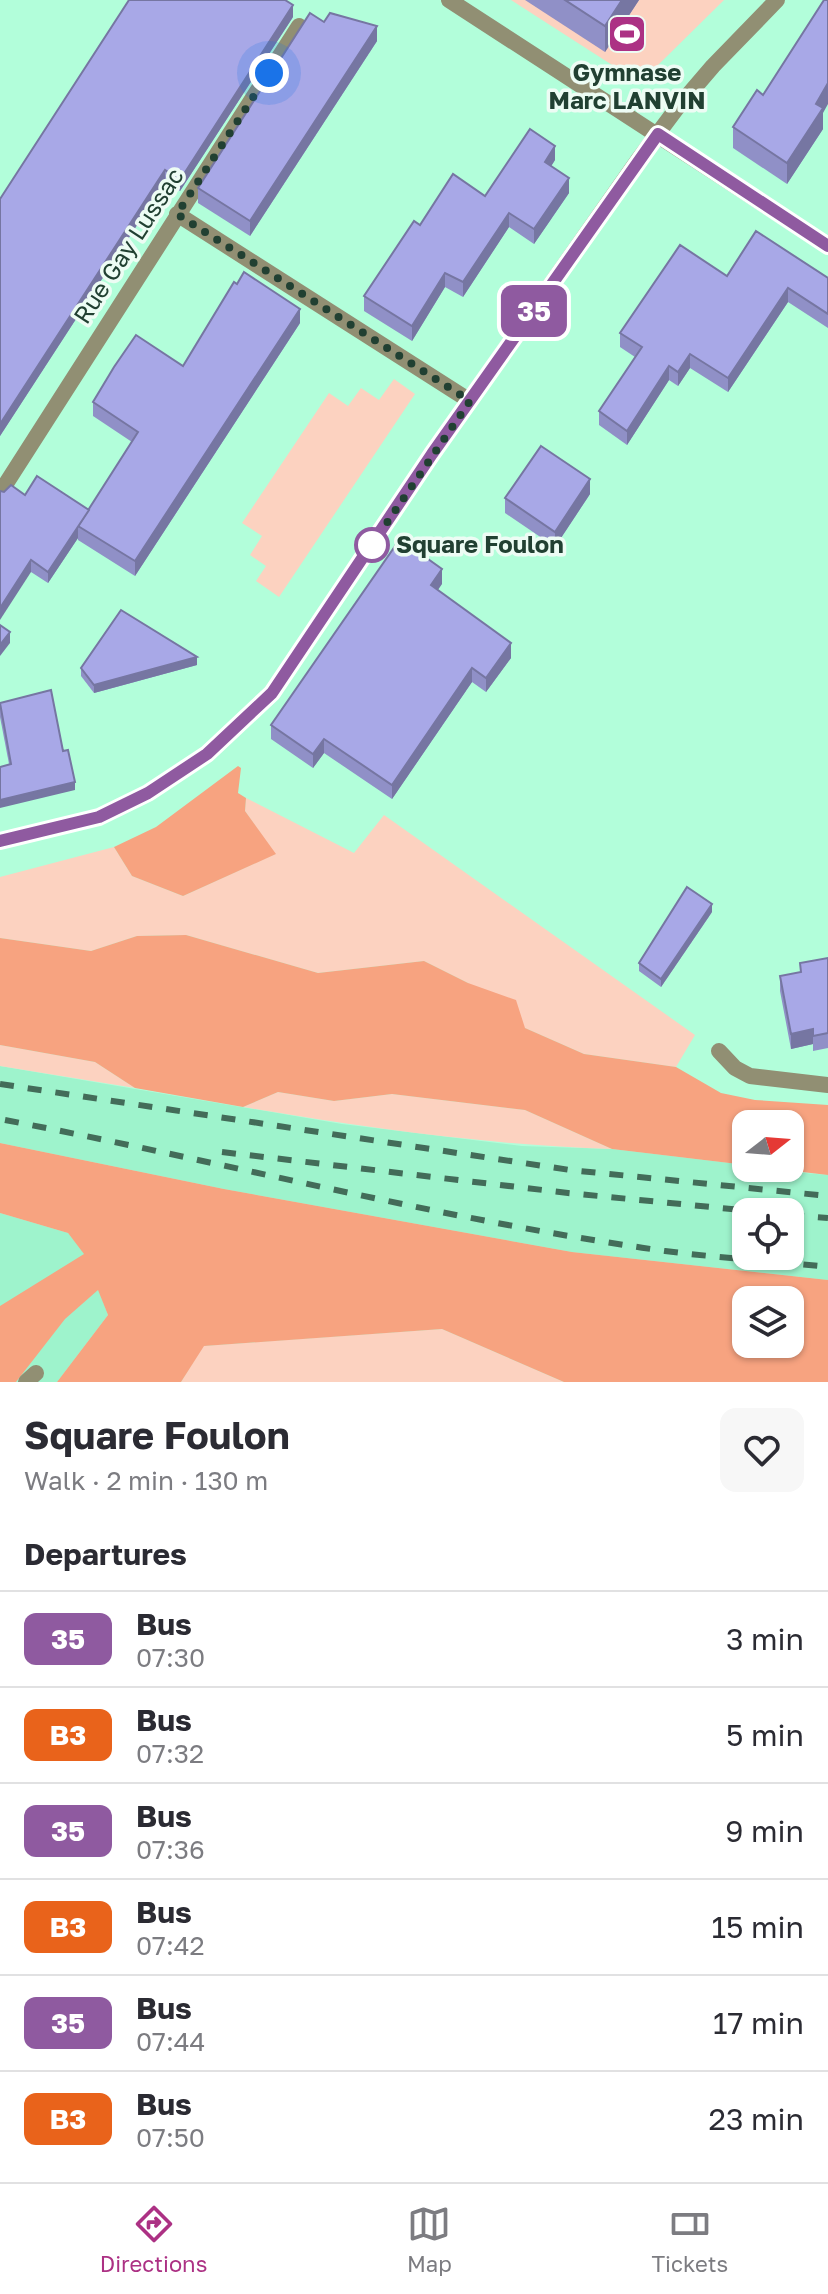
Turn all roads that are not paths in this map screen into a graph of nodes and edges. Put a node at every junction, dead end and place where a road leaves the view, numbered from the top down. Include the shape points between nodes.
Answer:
1 (449, 0) edge
2 (777, 0) edge
3 (299, 26) edge
4 (658, 134) junction
5 (177, 214) junction
6 (828, 246) edge
7 (470, 401) junction
8 (0, 493) edge
9 (0, 841) edge
10 (719, 1051) dead end
11 (828, 1085) edge

1 - 4 street
2 - 4 street via 713,66
3 - 5 street, Rue Gay Lussac
4 - 6 street
4 - 7 street
5 - 7 street
5 - 8 street, Rue Gay Lussac
7 - 9 street via 272,693 207,754 99,817
10 - 11 street via 750,1076

